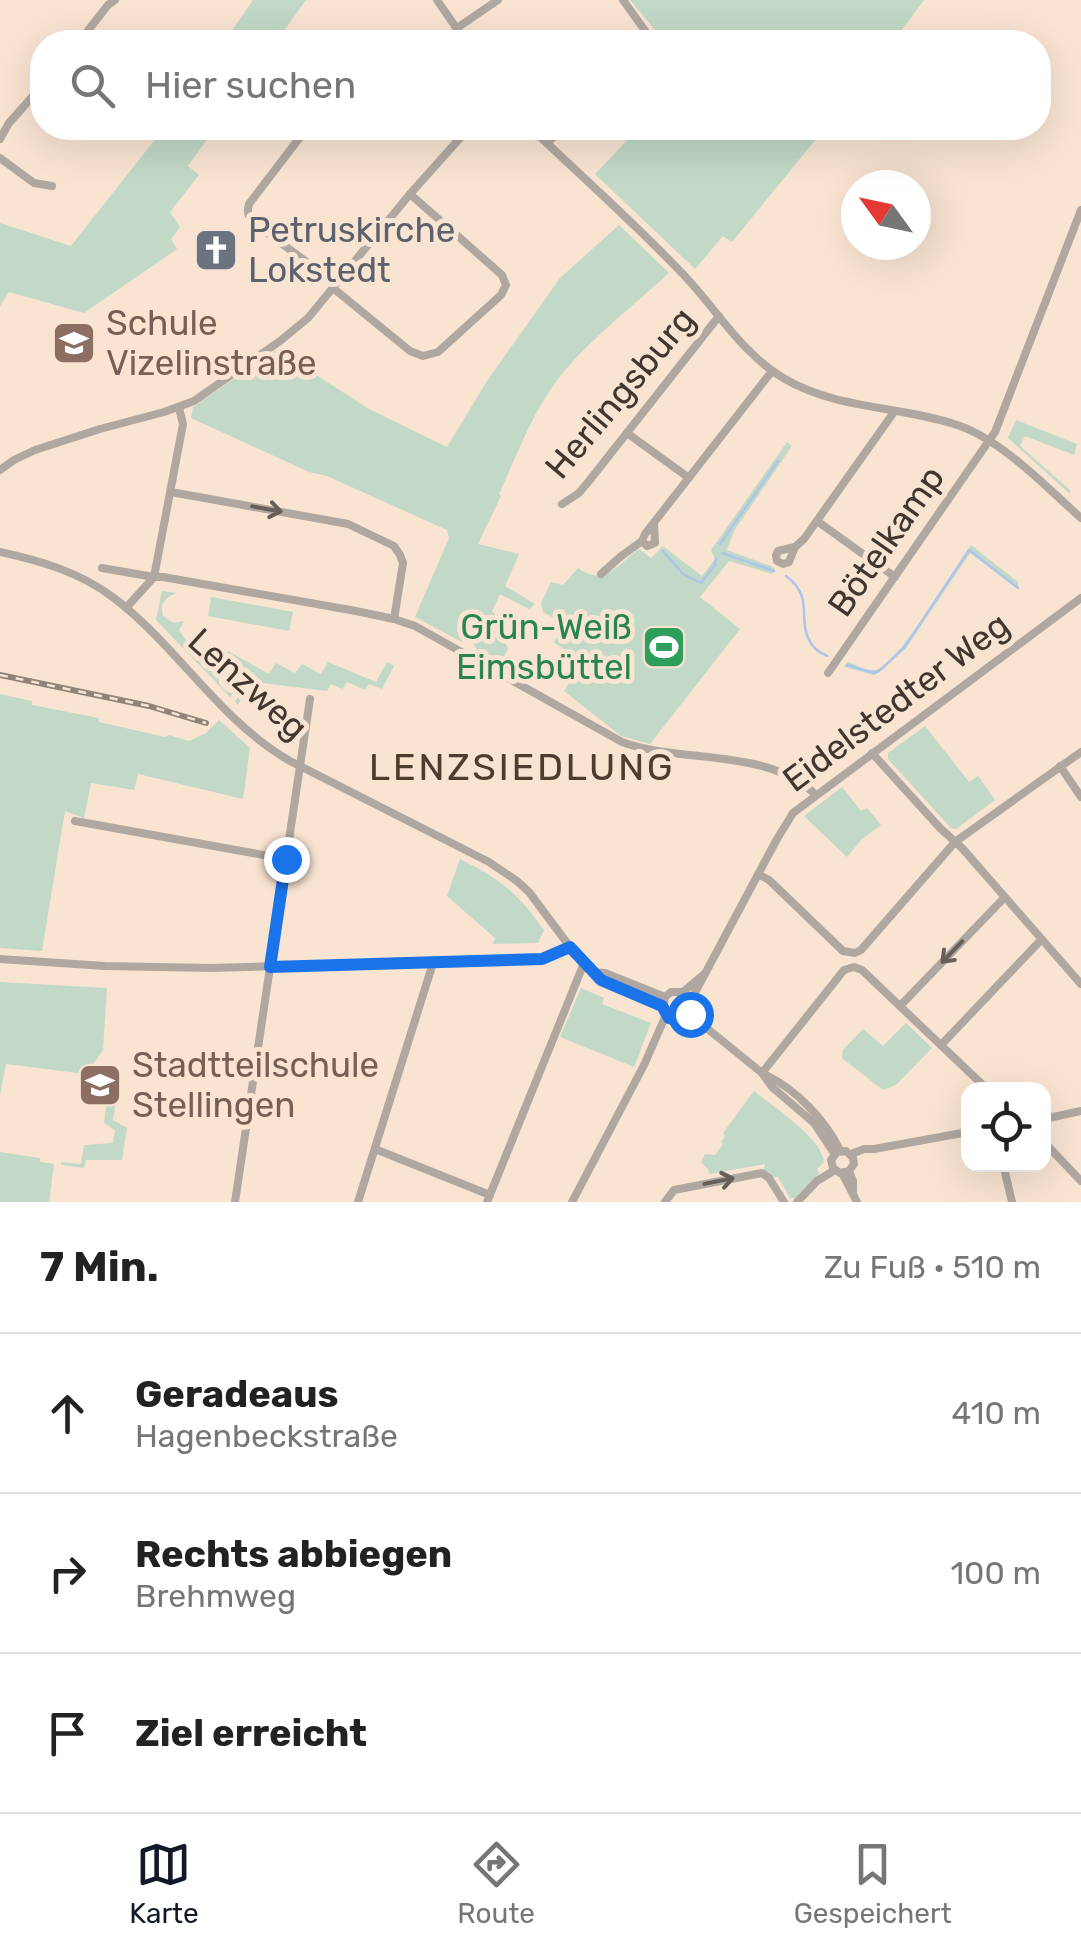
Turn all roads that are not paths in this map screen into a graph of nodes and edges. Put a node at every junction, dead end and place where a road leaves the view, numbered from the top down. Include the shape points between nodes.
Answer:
1 (116, 0) edge
2 (437, 0) edge
3 (498, 0) edge
4 (623, 0) edge
5 (457, 28) joint
6 (91, 30) edge
7 (645, 30) edge
8 (30, 99) edge
9 (0, 116) edge
10 (9, 123) junction
11 (0, 139) edge
12 (298, 140) edge
13 (456, 140) edge
14 (544, 140) edge
15 (550, 140) edge
16 (547, 143) junction
17 (0, 158) edge
18 (52, 186) dead end
19 (410, 194) junction
20 (1081, 210) edge
21 (334, 286) junction
22 (720, 316) junction
23 (772, 371) junction
24 (179, 408) junction
25 (894, 412) junction
26 (627, 433) junction
27 (989, 442) junction
28 (0, 470) edge
29 (689, 478) junction
30 (172, 492) junction
31 (562, 504) dead end
32 (1081, 518) edge
33 (817, 521) junction
34 (794, 547) dead end
35 (0, 552) edge
36 (102, 568) dead end
37 (601, 574) dead end
38 (154, 577) junction
39 (896, 577) junction
40 (1081, 598) edge
41 (126, 608) junction
42 (394, 619) junction
43 (828, 673) dead end
44 (310, 699) dead end
45 (1081, 752) edge
46 (872, 753) junction
47 (300, 766) junction
48 (1060, 766) junction
49 (816, 795) junction
50 (1081, 797) edge
51 (75, 822) dead end
52 (955, 842) junction
53 (286, 859) junction
54 (758, 874) junction
55 (1004, 898) junction
56 (1041, 940) junction
57 (570, 947) junction
58 (0, 960) edge
59 (433, 962) junction
60 (584, 963) junction
61 (270, 967) junction
62 (706, 972) junction
63 (1081, 984) edge
64 (683, 992) junction
65 (692, 1000) junction
66 (900, 1006) junction
67 (666, 1009) junction
68 (692, 1010) junction
69 (683, 1020) junction
70 (709, 1030) junction
71 (942, 1045) junction
72 (762, 1073) junction
73 (980, 1082) edge
74 (1081, 1111) edge
75 (1051, 1117) edge
76 (961, 1133) edge
77 (375, 1148) junction
78 (1051, 1149) edge
79 (838, 1152) junction
80 (852, 1157) junction
81 (842, 1172) junction
82 (1005, 1172) edge
83 (1081, 1181) edge
84 (489, 1199) edge
85 (235, 1202) edge
86 (358, 1202) edge
87 (572, 1202) edge
88 (666, 1202) edge
89 (784, 1202) edge
90 (797, 1202) edge
91 (857, 1202) edge
92 (1012, 1202) edge

1 - 6 street
2 - 5 street
3 - 5 street
4 - 7 street
8 - 10 street
9 - 10 street
10 - 11 street
12 - 21 street via 247,211
13 - 19 street
14 - 16 street
15 - 16 street
16 - 22 street
17 - 18 street via 34,183
19 - 21 street
19 - 21 street via 502,275 502,296 438,352 423,356
20 - 27 street, Bötelkamp
21 - 24 street via 280,341
22 - 23 street
22 - 26 street, Herlingsburg
23 - 25 street via 816,393
23 - 29 street
24 - 28 street via 47,446
24 - 30 street via 183,424
25 - 27 street via 951,424
25 - 33 street
26 - 29 street
26 - 31 street, Herlingsburg
27 - 32 street
27 - 39 street, Bötelkamp
29 - 37 street via 642,542
30 - 38 street
30 -> 42 street via 348,524 389,543 403,563
33 - 34 street
33 - 39 street
35 - 41 street, Lenzweg via 64,568
36 - 38 street
38 - 41 street
38 - 42 street
39 - 43 street, Bötelkamp
40 - 46 street, Eidelstedter Weg
41 - 47 street, Lenzweg via 242,726
42 - 49 street via 622,742 747,763 795,778
44 - 47 street
45 - 48 street
46 - 49 street, Eidelstedter Weg
46 - 52 street
47 - 53 street
47 - 57 street, Lenzweg via 508,874
48 - 50 street
48 - 52 street
49 - 54 street, Eidelstedter Weg via 788,820
51 - 53 street
52 - 54 street via 853,954
52 - 55 street
53 - 61 street
54 - 62 street, Eidelstedter Weg
55 - 56 street
55 -> 66 street
56 - 63 street
56 - 71 street
57 - 59 street via 542,959
57 - 60 street, Lenzweg
58 - 61 street
59 - 61 street
59 - 77 street
60 - 67 street, Lenzweg via 601,980
60 - 84 street
61 - 85 street
62 - 64 street, Eidelstedter Weg
62 - 65 street, Eidelstedter Weg
64 - 65 street
64 - 67 street via 675,991
65 - 68 street
66 - 71 street
66 - 72 street via 850,967
67 - 69 street
67 - 87 street via 658,1038
68 - 69 street
68 - 70 street
69 - 70 street
70 - 72 street
71 - 73 street
72 - 79 street
74 - 75 street
76 - 80 street
77 - 84 street
77 - 86 street
78 - 83 street
79 - 80 street
79 - 81 street via 831,1163
80 - 81 street
81 - 90 street via 817,1180
81 - 91 street
82 - 92 street
88 -> 89 street via 674,1190 762,1174

